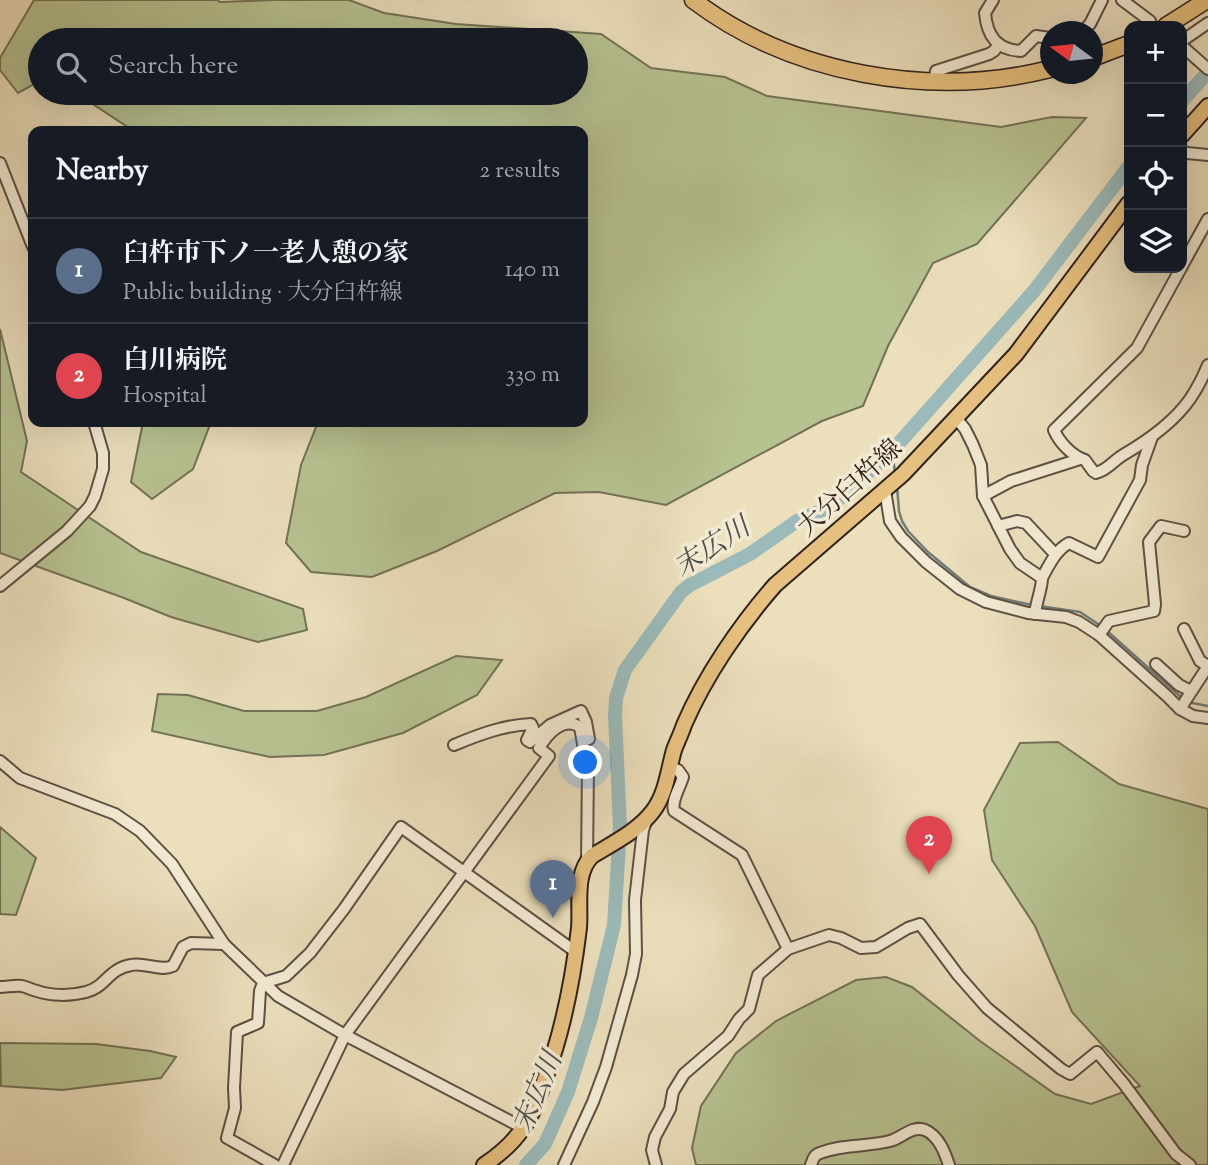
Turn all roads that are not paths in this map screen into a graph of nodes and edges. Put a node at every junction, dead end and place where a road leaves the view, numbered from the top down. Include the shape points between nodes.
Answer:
1 (693, 0) edge
2 (993, 0) edge
3 (1110, 0) edge
4 (1122, 0) edge
5 (1207, 0) edge
6 (1099, 4) edge
7 (1091, 21) edge
8 (1150, 21) dead end
9 (1174, 21) edge
10 (1208, 23) edge
11 (1040, 37) edge
12 (999, 44) junction
13 (1187, 45) edge
14 (1124, 46) edge
15 (1187, 49) edge
16 (1103, 54) edge
17 (1208, 69) edge
18 (1040, 72) edge
19 (934, 82) junction
20 (1208, 106) edge
21 (1187, 129) edge
22 (1187, 152) edge
23 (1208, 155) edge
24 (0, 163) edge
25 (1124, 210) edge
26 (1208, 219) edge
27 (28, 234) edge
28 (1187, 256) edge
29 (1178, 273) edge
30 (1208, 365) edge
31 (956, 418) junction
32 (95, 427) edge
33 (1152, 437) junction
34 (1080, 459) junction
35 (886, 489) junction
36 (983, 496) junction
37 (998, 526) junction
38 (1184, 531) dead end
39 (1055, 554) junction
40 (1042, 578) junction
41 (0, 586) edge
42 (1035, 612) junction
43 (1184, 629) dead end
44 (1100, 634) junction
45 (1156, 664) dead end
46 (1208, 666) edge
47 (1190, 692) junction
48 (1181, 707) junction
49 (1208, 718) edge
50 (454, 745) dead end
51 (0, 761) edge
52 (670, 767) junction
53 (588, 772) junction
54 (642, 823) junction
55 (589, 859) junction
56 (464, 872) junction
57 (224, 944) junction
58 (788, 949) junction
59 (576, 953) junction
60 (263, 983) junction
61 (0, 987) edge
62 (345, 1035) junction
63 (523, 1128) junction
64 (275, 1165) edge
65 (283, 1165) edge
66 (484, 1165) edge
67 (564, 1165) edge
68 (656, 1165) edge
69 (811, 1165) edge
70 (949, 1165) edge
71 (1190, 1165) edge

1 - 19 highway via 753,37 793,54 843,70
2 - 12 street via 985,13 986,27
3 - 6 street
4 - 8 street
5 - 9 highway
6 - 7 street
10 - 13 street
11 - 12 street via 1021,51
12 - 19 street via 989,54 936,71
14 - 16 highway
15 - 17 street
18 - 19 highway
20 - 21 main road
22 - 23 street
24 - 27 street
25 - 31 main road, 大分臼杵線 via 1016,354
26 - 28 street
29 - 34 street via 1137,348 1054,429 1061,443
30 - 33 street via 1190,399
31 - 35 main road, 大分臼杵線
31 - 36 street via 981,465
32 - 41 street via 103,469 90,506
33 - 34 street via 1096,473
33 - 39 street via 1140,480 1098,557 1069,543
34 - 36 street via 1011,481
35 - 42 street via 892,525 926,562 976,598
35 - 52 main road, 大分臼杵線 via 758,605 701,692
36 - 37 street
37 - 39 street via 1026,523
37 - 40 street via 1016,559
38 - 44 street via 1161,526 1149,542 1154,611 1110,621
39 - 40 street
40 - 42 street
42 - 44 street via 1075,620
43 - 46 street via 1200,661
44 - 48 street
45 - 47 street
46 - 47 street
47 - 48 street
48 - 49 street via 1193,716
50 - 53 street via 523,724 533,728 530,741 550,725 581,711 589,734
51 - 57 street via 20,778 115,814 140,831 172,863
52 - 54 main road, 大分臼杵線 via 660,799
52 - 58 street via 683,777 674,811 741,855
53 - 55 street
53 - 56 street via 580,727 561,724 539,748 549,756
54 - 55 main road
54 - 67 street via 632,975 606,1067
55 - 59 main road via 580,877
56 - 59 street
56 - 60 street via 401,827 310,953 286,976
56 - 62 street
57 - 60 street
57 - 61 street via 191,943 167,969 136,963 123,966 99,987 85,992 58,995 21,986
58 - 68 street via 758,975 749,1009 728,1036 684,1074 673,1092 670,1109 655,1137
58 - 71 street via 829,935 861,948 876,947 920,924 987,1007 1061,1069 1070,1074 1097,1052 1176,1154
59 - 63 main road via 557,1046
60 - 62 street
60 - 64 street via 258,1023 237,1032 235,1108 227,1138
62 - 63 street
62 - 65 street
63 - 66 main road
69 - 70 street via 813,1158 834,1148 888,1142 914,1129 931,1134

